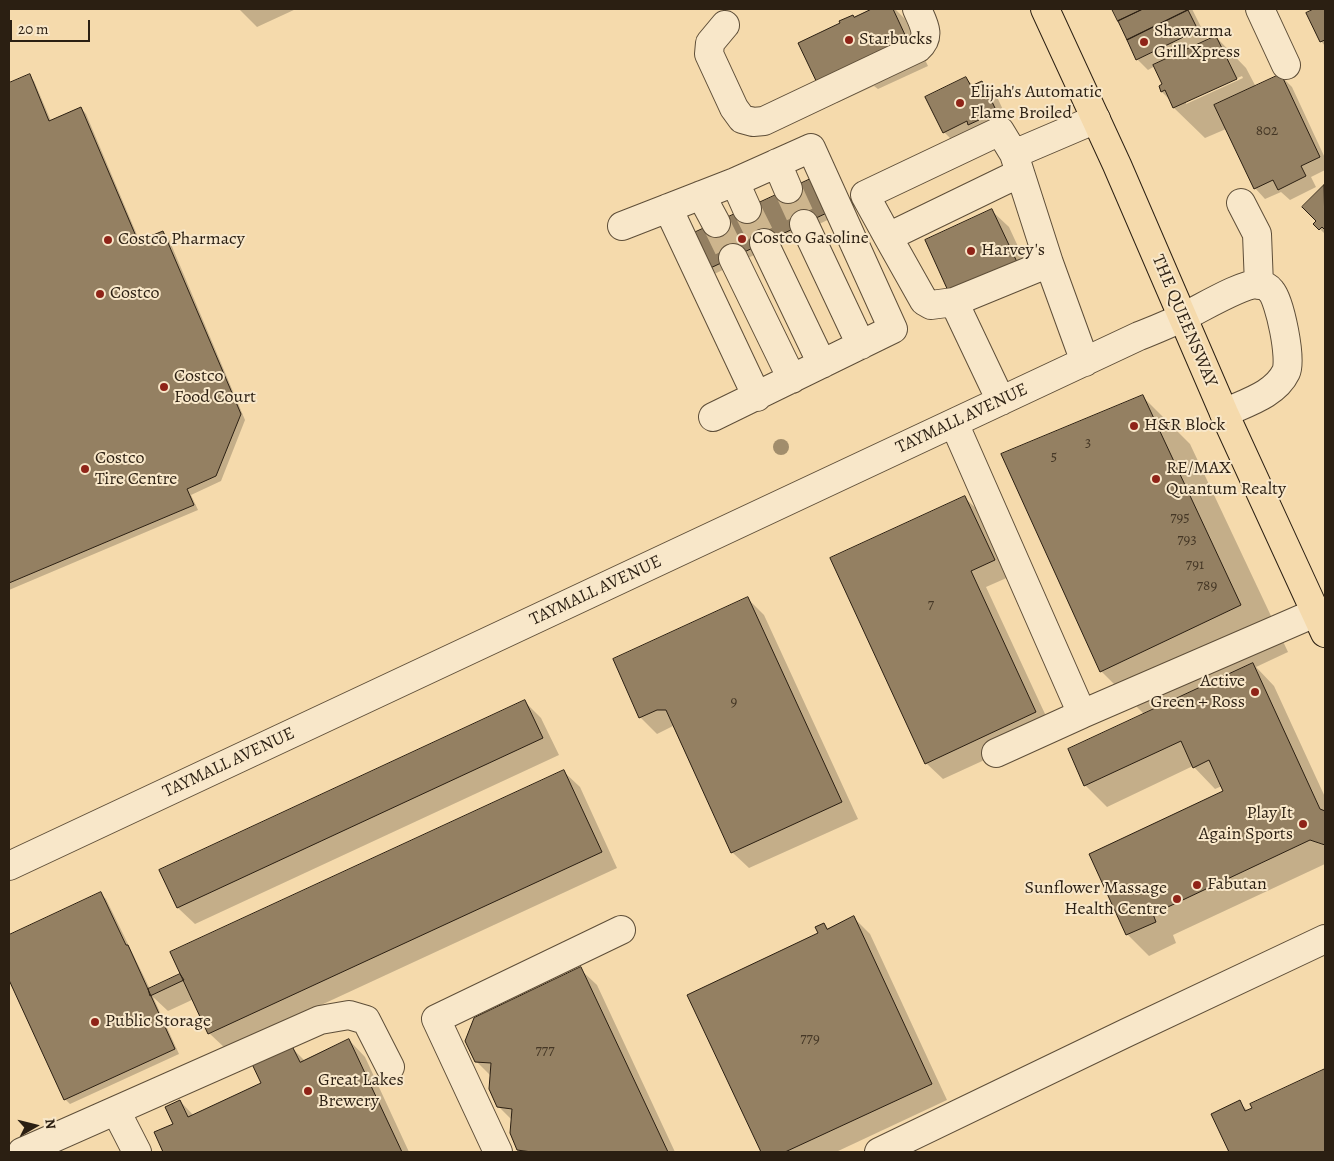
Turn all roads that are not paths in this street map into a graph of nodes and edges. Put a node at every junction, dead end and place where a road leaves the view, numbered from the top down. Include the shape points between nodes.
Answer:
1 (917, 9) edge
2 (1045, 9) edge
3 (1260, 9) edge
4 (725, 25) dead end
5 (1286, 65) dead end
6 (1096, 119) junction
7 (777, 163) junction
8 (1017, 164) junction
9 (735, 182) junction
10 (788, 189) tunnel mouth
11 (701, 195) junction
12 (1241, 203) dead end
13 (668, 208) junction
14 (747, 208) tunnel mouth
15 (716, 223) tunnel mouth
16 (804, 224) tunnel mouth
17 (622, 226) dead end
18 (888, 238) junction
19 (764, 243) tunnel mouth
20 (733, 258) tunnel mouth
21 (1049, 263) junction
22 (1259, 285) junction
23 (954, 302) junction
24 (1183, 318) junction
25 (860, 345) junction
26 (1086, 362) junction
27 (822, 364) junction
28 (792, 379) junction
29 (757, 397) junction
30 (1000, 401) junction
31 (1224, 413) junction
32 (713, 417) dead end
33 (954, 423) junction
34 (1320, 623) edge
35 (1082, 714) junction
36 (996, 753) dead end
37 (9, 866) edge
38 (621, 930) dead end
39 (1325, 940) edge
40 (390, 1067) dead end
41 (116, 1111) junction
42 (22, 1152) edge
43 (137, 1152) edge
44 (498, 1152) edge
45 (879, 1152) edge

1 - 4 street via 926,29 926,37 918,48 764,121 753,122 742,118 734,108 710,54 710,43
2 - 6 main road, THE QUEENSWAY
3 - 5 street
6 - 8 street
6 - 24 main road, THE QUEENSWAY
7 - 9 street
7 - 10 street
7 - 25 street via 811,148 893,330
8 - 18 street
8 - 18 street via 1000,131 866,194
8 - 21 street
9 - 11 street
9 - 14 street
11 - 13 street
11 - 15 street
12 - 22 street via 1257,234
13 - 17 street
13 - 29 street
16 - 25 street
18 - 23 street via 924,301 931,305
19 - 27 street
20 - 28 street
21 - 23 street
21 - 26 street
22 - 24 street, TAYMALL AVENUE via 1228,294
22 - 31 street via 1269,288 1278,303 1288,360 1286,372 1271,390
23 - 30 street
24 - 26 street, TAYMALL AVENUE
24 - 31 main road, THE QUEENSWAY
25 - 27 street
26 - 30 street, TAYMALL AVENUE
27 - 28 street
28 - 29 street
29 - 32 street
30 - 33 street, TAYMALL AVENUE
31 - 34 main road, THE QUEENSWAY
33 - 35 street
33 - 37 street, TAYMALL AVENUE
34 - 35 street
35 - 36 street
38 - 44 street via 436,1019
39 - 45 street
40 - 41 street via 366,1020 349,1015 320,1020
41 - 42 street
41 - 43 street

